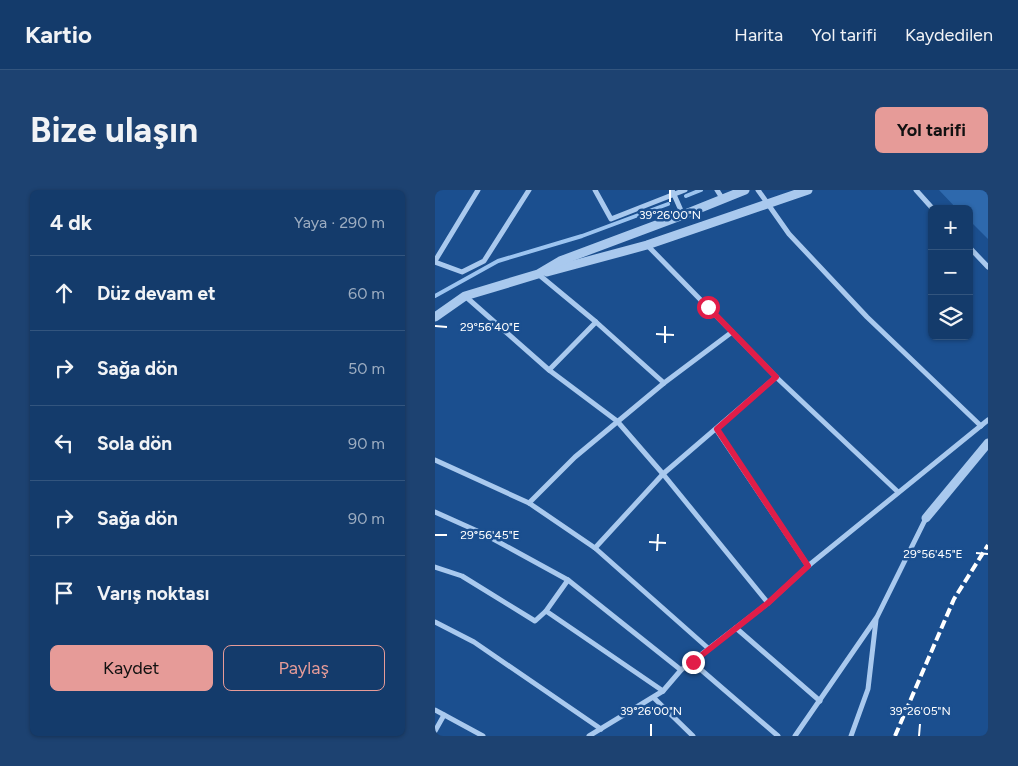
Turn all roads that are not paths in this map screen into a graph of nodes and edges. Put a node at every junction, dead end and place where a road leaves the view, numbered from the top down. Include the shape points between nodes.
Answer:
1 (478, 190) edge
2 (529, 190) edge
3 (595, 190) edge
4 (685, 190) edge
5 (745, 190) edge
6 (758, 190) edge
7 (808, 190) edge
8 (916, 190) edge
9 (673, 192) edge
10 (719, 194) edge
11 (768, 203) junction
12 (929, 205) edge
13 (683, 215) junction
14 (647, 245) junction
15 (972, 250) edge
16 (435, 262) edge
17 (988, 267) edge
18 (538, 274) junction
19 (465, 296) junction
20 (435, 317) edge
21 (596, 322) junction
22 (732, 332) junction
23 (549, 370) junction
24 (776, 377) junction
25 (664, 383) junction
26 (988, 420) edge
27 (617, 421) junction
28 (981, 426) junction
29 (717, 429) junction
30 (988, 443) edge
31 (435, 460) edge
32 (663, 474) junction
33 (898, 492) junction
34 (529, 503) junction
35 (435, 512) edge
36 (926, 518) joint
37 (595, 548) junction
38 (808, 566) junction
39 (435, 567) edge
40 (568, 580) junction
41 (768, 603) junction
42 (546, 611) junction
43 (877, 617) junction
44 (435, 622) edge
45 (736, 628) junction
46 (709, 649) junction
47 (693, 662) junction
48 (681, 670) junction
49 (663, 691) junction
50 (654, 698) junction
51 (820, 700) junction
52 (435, 710) edge
53 (444, 716) junction
54 (601, 729) junction
55 (435, 731) edge
56 (592, 735) edge
57 (483, 736) edge
58 (693, 736) edge
59 (777, 736) edge
60 (795, 736) edge
61 (851, 736) edge

1 - 16 street
2 - 16 street via 484,261 462,272
3 - 9 street via 611,219
4 - 9 street
5 - 10 street
6 - 11 street
7 - 11 street
8 - 12 street
9 - 13 street
10 - 13 street
11 - 14 street
11 - 28 street via 789,234 867,317
13 - 18 street via 560,261
14 - 18 street
14 - 22 street
15 - 17 street
18 - 19 street
18 - 21 street
19 - 20 street
19 - 23 street
21 - 23 street
21 - 25 street
22 - 24 street
22 - 25 street
23 - 27 street
24 - 29 street
24 - 33 street
25 - 27 street
26 - 28 street
27 - 32 street
27 - 34 street
28 - 33 street
29 - 32 street
29 - 38 street
30 - 36 street
31 - 34 street
32 - 37 street
32 - 41 street
33 - 38 street
34 - 37 street
35 - 40 street via 484,534
36 - 43 street
37 - 46 street
38 - 41 street
39 - 42 street via 462,576 535,621
40 - 42 street
40 - 48 street
41 - 45 street
42 - 49 street
43 - 51 street
43 - 61 street via 869,690
44 - 54 street via 474,642
45 - 46 street
45 - 51 street
46 - 47 street
47 - 48 street
47 - 59 street
48 - 49 street
49 - 50 street
50 - 54 street
50 - 58 street
51 - 60 street
52 - 53 street
53 - 55 street
53 - 57 street
54 - 56 street

